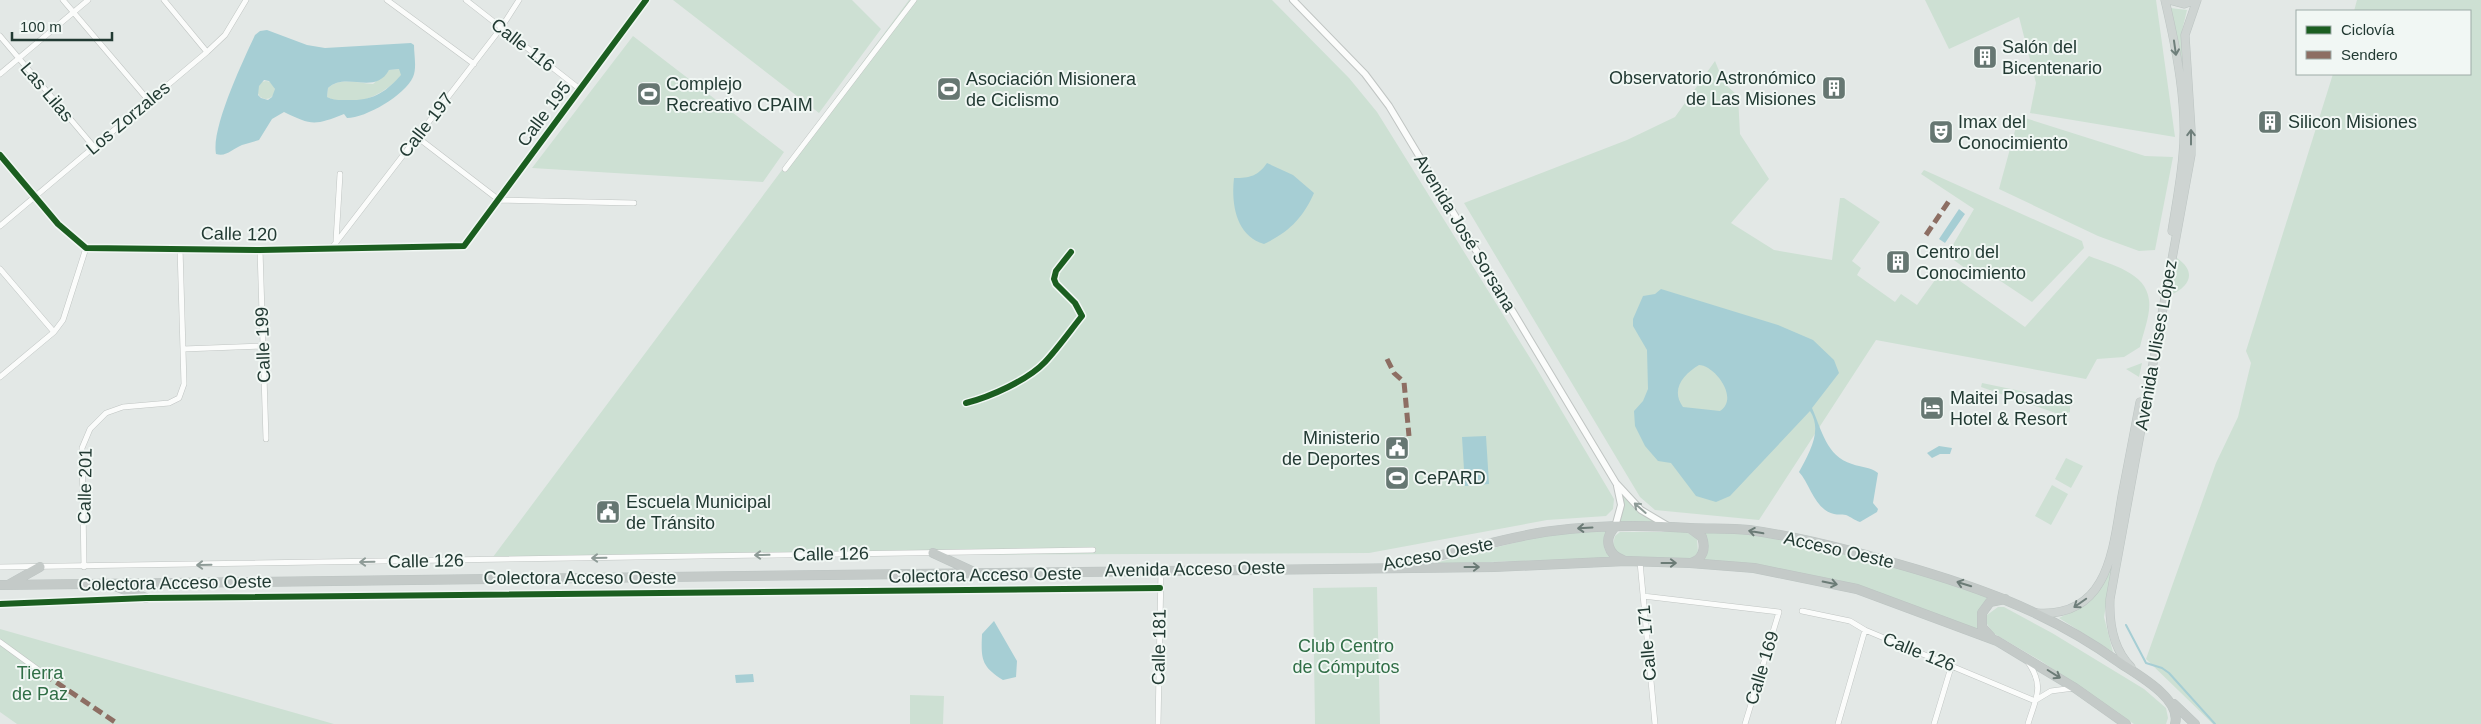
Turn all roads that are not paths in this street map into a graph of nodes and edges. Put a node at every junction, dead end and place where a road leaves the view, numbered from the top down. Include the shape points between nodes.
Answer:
1 (63, 0) edge
2 (88, 0) edge
3 (164, 0) edge
4 (246, 0) edge
5 (387, 0) edge
6 (466, 0) edge
7 (519, 0) edge
8 (646, 0) edge
9 (914, 0) edge
10 (1293, 0) edge
11 (2165, 0) edge
12 (2169, 0) edge
13 (2196, 0) edge
14 (73, 12) junction
15 (501, 28) junction
16 (0, 36) edge
17 (207, 52) junction
18 (19, 58) junction
19 (474, 64) junction
20 (0, 74) edge
21 (581, 90) junction
22 (148, 101) junction
23 (417, 137) junction
24 (94, 147) junction
25 (0, 155) edge
26 (785, 169) dead end
27 (340, 174) dead end
28 (35, 196) junction
29 (499, 200) junction
30 (634, 203) dead end
31 (0, 226) edge
32 (336, 242) junction
33 (464, 246) joint
34 (86, 248) junction
35 (180, 248) junction
36 (331, 249) junction
37 (260, 250) junction
38 (0, 269) edge
39 (54, 332) junction
40 (263, 346) junction
41 (183, 349) junction
42 (0, 377) edge
43 (266, 439) dead end
44 (1616, 483) junction
45 (1669, 526) junction
46 (1615, 527) junction
47 (1689, 528) junction
48 (1093, 550) dead end
49 (933, 553) junction
50 (1626, 561) junction
51 (1640, 562) junction
52 (1690, 563) junction
53 (84, 566) junction
54 (0, 567) edge
55 (40, 567) junction
56 (1370, 567) junction
57 (1161, 570) junction
58 (977, 573) junction
59 (110, 584) junction
60 (3, 585) edge
61 (1160, 588) junction
62 (1643, 596) junction
63 (146, 598) junction
64 (2010, 600) junction
65 (0, 604) edge
66 (1802, 611) dead end
67 (2034, 612) junction
68 (1865, 630) junction
69 (1996, 641) junction
70 (0, 642) edge
71 (2023, 656) junction
72 (1952, 664) junction
73 (44, 674) dead end
74 (2145, 681) junction
75 (2076, 688) junction
76 (2168, 699) junction
77 (2035, 701) junction
78 (1158, 724) edge
79 (1655, 724) edge
80 (1745, 724) edge
81 (1838, 724) edge
82 (1934, 724) edge
83 (2028, 724) edge
84 (2126, 724) edge
85 (2175, 724) edge
86 (2195, 724) edge

1 - 14 street
2 - 14 street
3 - 17 street
4 - 17 street, Los Zorzales via 225,35
5 - 19 street
6 - 15 street, Calle 116
7 - 15 street, Calle 197
8 - 21 street, Calle 195
9 - 26 street
10 - 44 street, Avenida José Sorsana via 1365,74 1388,106
11 -> 67 main road, Avenida Ulises López via 2181,93 2184,154 2110,565 2096,588 2080,604 2058,613
12 - 13 main road via 2184,4
74 -> 13 main road, Avenida Ulises López via 2124,661 2119,650 2110,625 2110,599 2191,155 2185,35
14 - 18 street
14 - 22 street
15 - 19 street, Calle 197
15 - 21 street, Calle 116
16 - 18 street, Las Lilas
17 - 22 street, Los Zorzales
18 - 20 street
18 - 24 street, Las Lilas
19 - 23 street, Calle 197
21 - 29 street, Calle 195
22 - 24 street, Los Zorzales
23 - 29 street
23 - 32 street, Calle 197
24 - 28 street, Los Zorzales
25 - 28 street
27 - 32 street
28 - 31 street, Los Zorzales
28 - 34 street via 58,224
29 - 30 street
29 - 33 street, Calle 195
32 - 36 street, Calle 197
33 - 36 street, Calle 120
34 - 35 street, Calle 120
34 - 39 street via 63,320
35 - 37 street, Calle 120
35 - 41 street
36 - 37 street, Calle 120
37 - 40 street, Calle 199
38 - 39 street
39 - 42 street
40 - 41 street
40 - 43 street, Calle 199
41 - 53 street, Calle 201 via 184,384 179,398 169,403 123,407 106,413 90,429 82,448
45 -> 44 street, Avenida José Sorsana via 1641,510
44 - 46 street, Avenida José Sorsana via 1621,505
45 - 46 highway, Acceso Oeste
45 - 47 highway, Acceso Oeste
46 - 50 highway via 1608,538 1610,550 1618,559
46 -> 56 highway, Acceso Oeste via 1552,531 1434,558
47 - 52 highway via 1699,533 1704,542 1700,558
64 -> 47 highway, Acceso Oeste via 1843,549 1748,530
48 - 49 street, Calle 126
49 -> 53 street, Calle 126
49 - 58 highway
50 - 51 highway, Acceso Oeste
56 -> 50 highway, Acceso Oeste via 1494,567
51 -> 52 highway, Acceso Oeste
51 - 62 street, Calle 171
52 -> 69 highway, Acceso Oeste via 1754,568 1857,589
53 - 55 street, Calle 126
54 - 55 street, Calle 126
55 - 60 highway
56 - 57 highway, Avenida Acceso Oeste
57 - 58 highway, Avenida Acceso Oeste
57 - 61 street, Calle 181
58 - 59 highway, Avenida Acceso Oeste
59 - 60 highway, Avenida Acceso Oeste
59 - 63 highway
61 - 63 street, Colectora Acceso Oeste
61 - 78 street, Calle 181
62 - 79 street, Calle 171
62 - 80 street, Calle 169 via 1779,612
63 - 65 street, Colectora Acceso Oeste
64 - 67 highway, Acceso Oeste
64 - 69 highway via 1996,599 1982,613 1982,626
66 - 68 street, Calle 126 via 1850,620
67 - 74 highway, Acceso Oeste via 2085,640
68 - 72 street, Calle 126
68 - 81 street
69 - 71 highway, Acceso Oeste
70 - 73 street
71 -> 75 highway, Acceso Oeste
71 - 77 street via 2037,675 2039,684
72 - 77 street, Calle 126
72 - 82 street
74 - 76 highway, Acceso Oeste
75 - 77 street via 2051,692
75 - 84 highway, Acceso Oeste
76 - 85 highway via 2174,706
76 - 86 highway, Acceso Oeste
77 - 83 street

